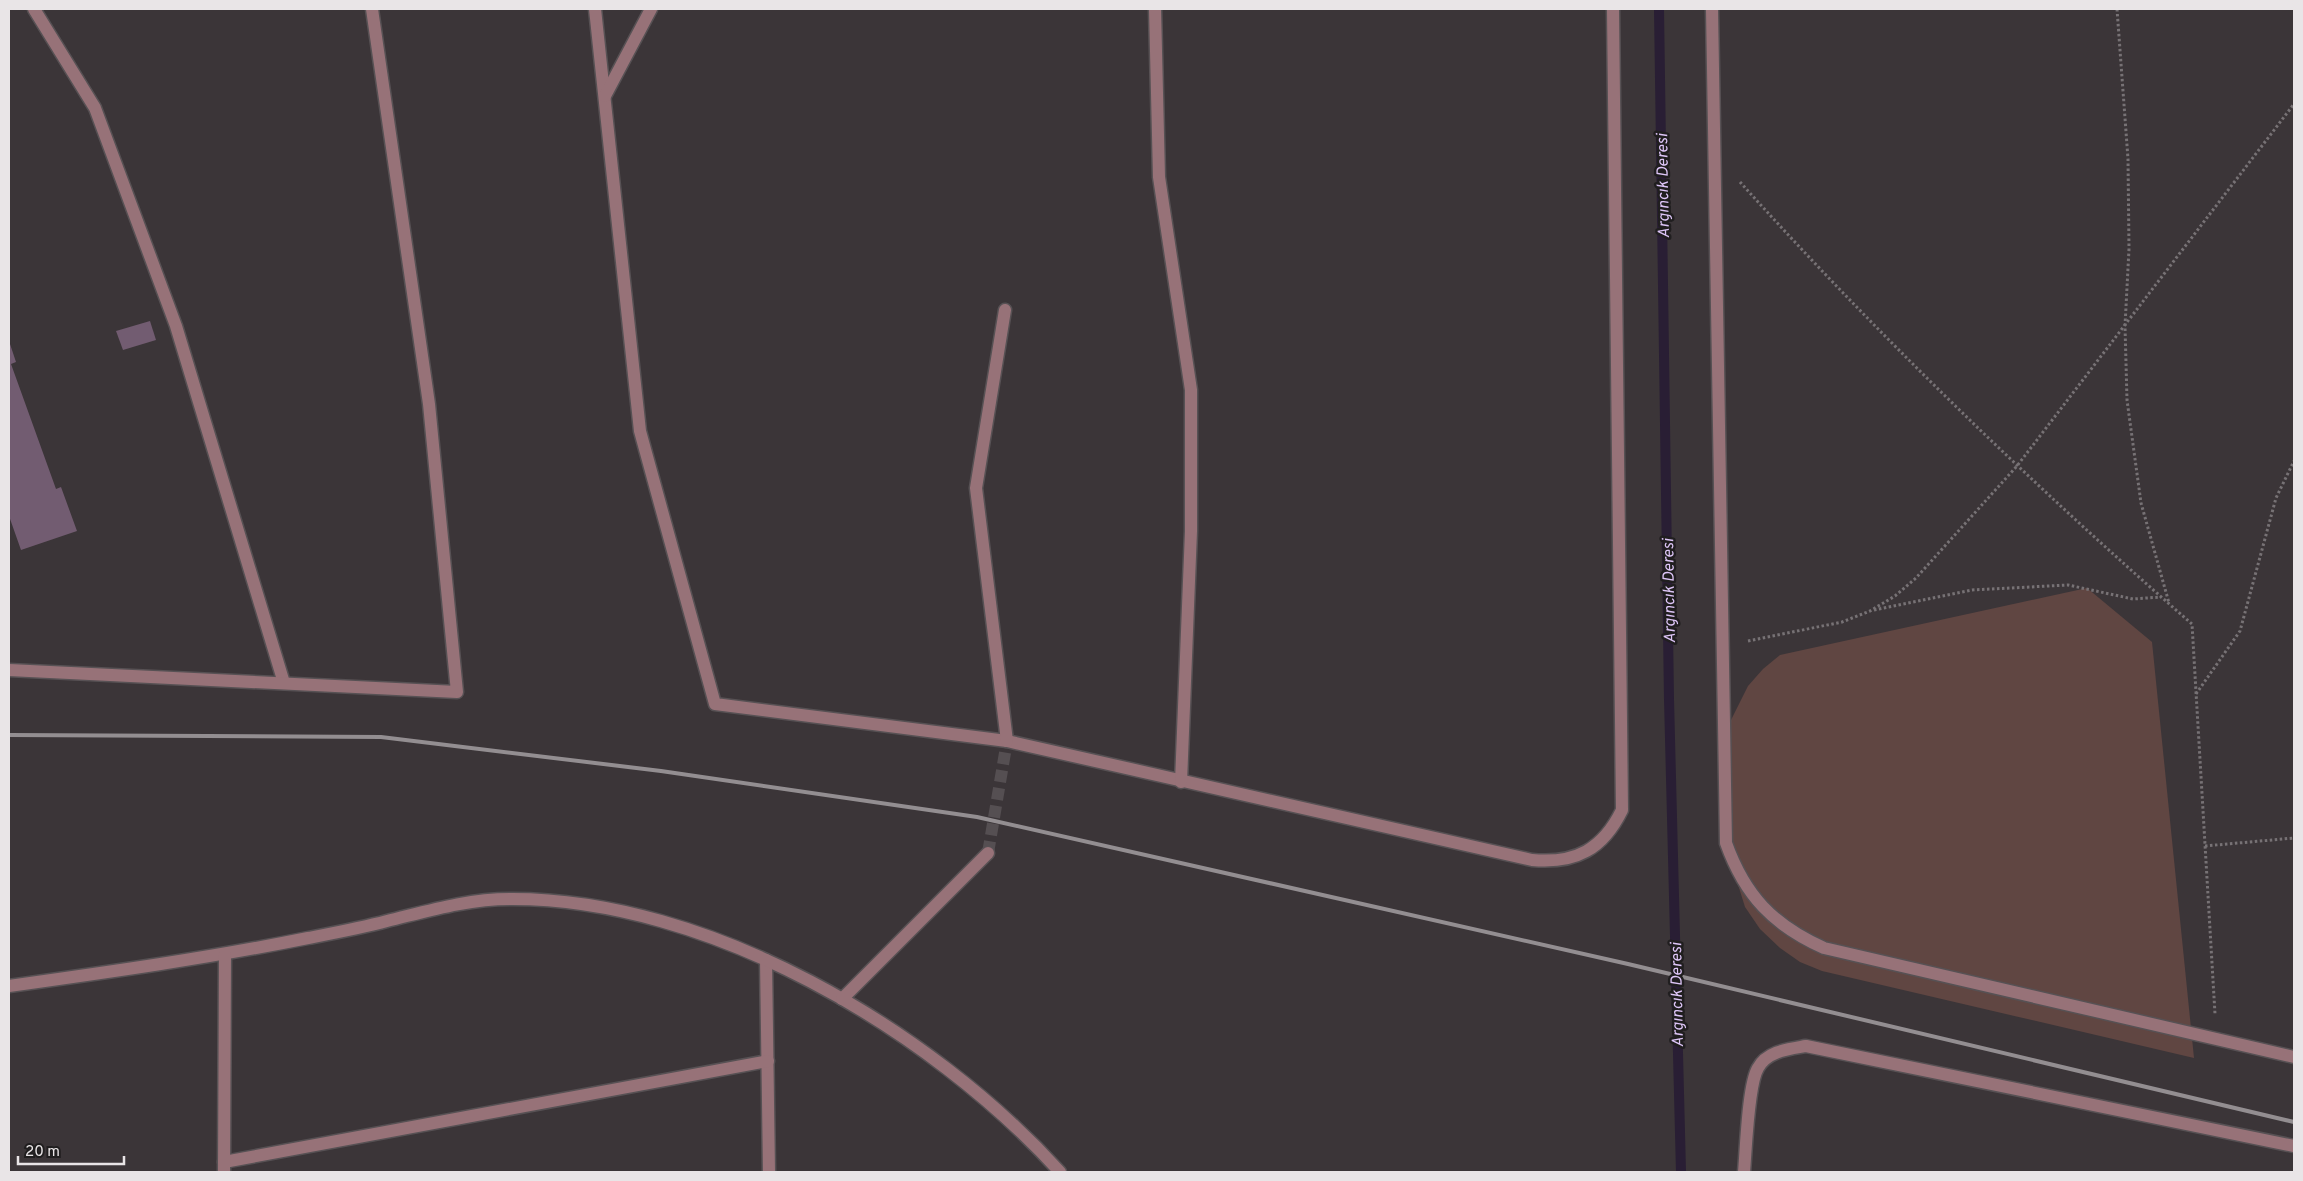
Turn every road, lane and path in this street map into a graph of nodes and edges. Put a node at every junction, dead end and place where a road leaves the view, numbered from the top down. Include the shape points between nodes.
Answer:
1 (34, 9) edge
2 (372, 9) edge
3 (595, 9) edge
4 (651, 9) edge
5 (1155, 9) edge
6 (1613, 9) edge
7 (1712, 9) edge
8 (2117, 9) edge
9 (605, 96) junction
10 (2294, 104) edge
11 (1714, 154) junction
12 (1005, 310) dead end
13 (2125, 326) junction
14 (2294, 461) edge
15 (2018, 466) junction
16 (2162, 597) junction
17 (2169, 603) junction
18 (1870, 611) junction
19 (1722, 644) junction
20 (9, 670) edge
21 (284, 683) junction
22 (2196, 694) junction
23 (1007, 741) junction
24 (1181, 782) junction
25 (2294, 838) edge
26 (2205, 846) junction
27 (988, 853) tunnel mouth
28 (225, 954) junction
29 (766, 960) junction
30 (9, 986) edge
31 (842, 999) junction
32 (2216, 1040) junction
33 (2294, 1057) edge
34 (768, 1061) junction
35 (2294, 1146) edge
36 (224, 1167) edge
37 (769, 1172) edge
38 (1060, 1172) edge
39 (1744, 1172) edge

1 - 21 street via 95,108 169,308
2 - 21 street via 429,404 457,692
3 - 9 street
4 - 9 street
5 - 24 street via 1159,177 1191,390 1191,531
6 - 24 street via 1622,810 1615,824 1605,837 1579,856 1564,860 1532,860
7 - 11 street
8 - 13 path via 2128,159 2129,249
9 - 23 street via 640,431 715,704
10 - 13 path
11 - 15 path via 1895,347
11 - 19 street
12 - 23 street via 976,488
13 - 15 path
13 - 17 path via 2127,400 2133,452 2147,528
14 - 22 path via 2276,498 2240,631
15 - 16 path
15 - 18 path via 1916,578
16 - 17 path
16 - 18 path via 2134,599 2068,585 1972,590
17 - 22 path via 2192,624
18 - 19 path via 1812,630
19 - 32 street via 1726,842 1747,888 1782,925 1817,944 1848,954
20 - 21 street
22 - 26 path
23 - 24 street
25 - 26 path
26 - 32 path
27 - 31 street
28 - 29 street via 466,902 509,899 551,900 634,915 716,940
28 - 30 street
28 - 36 street
29 - 31 street
29 - 34 street
31 - 38 street via 923,1051 980,1095 1033,1142
32 - 33 street
34 - 36 street
34 - 37 street
35 - 39 street via 1806,1046 1777,1051 1758,1067

